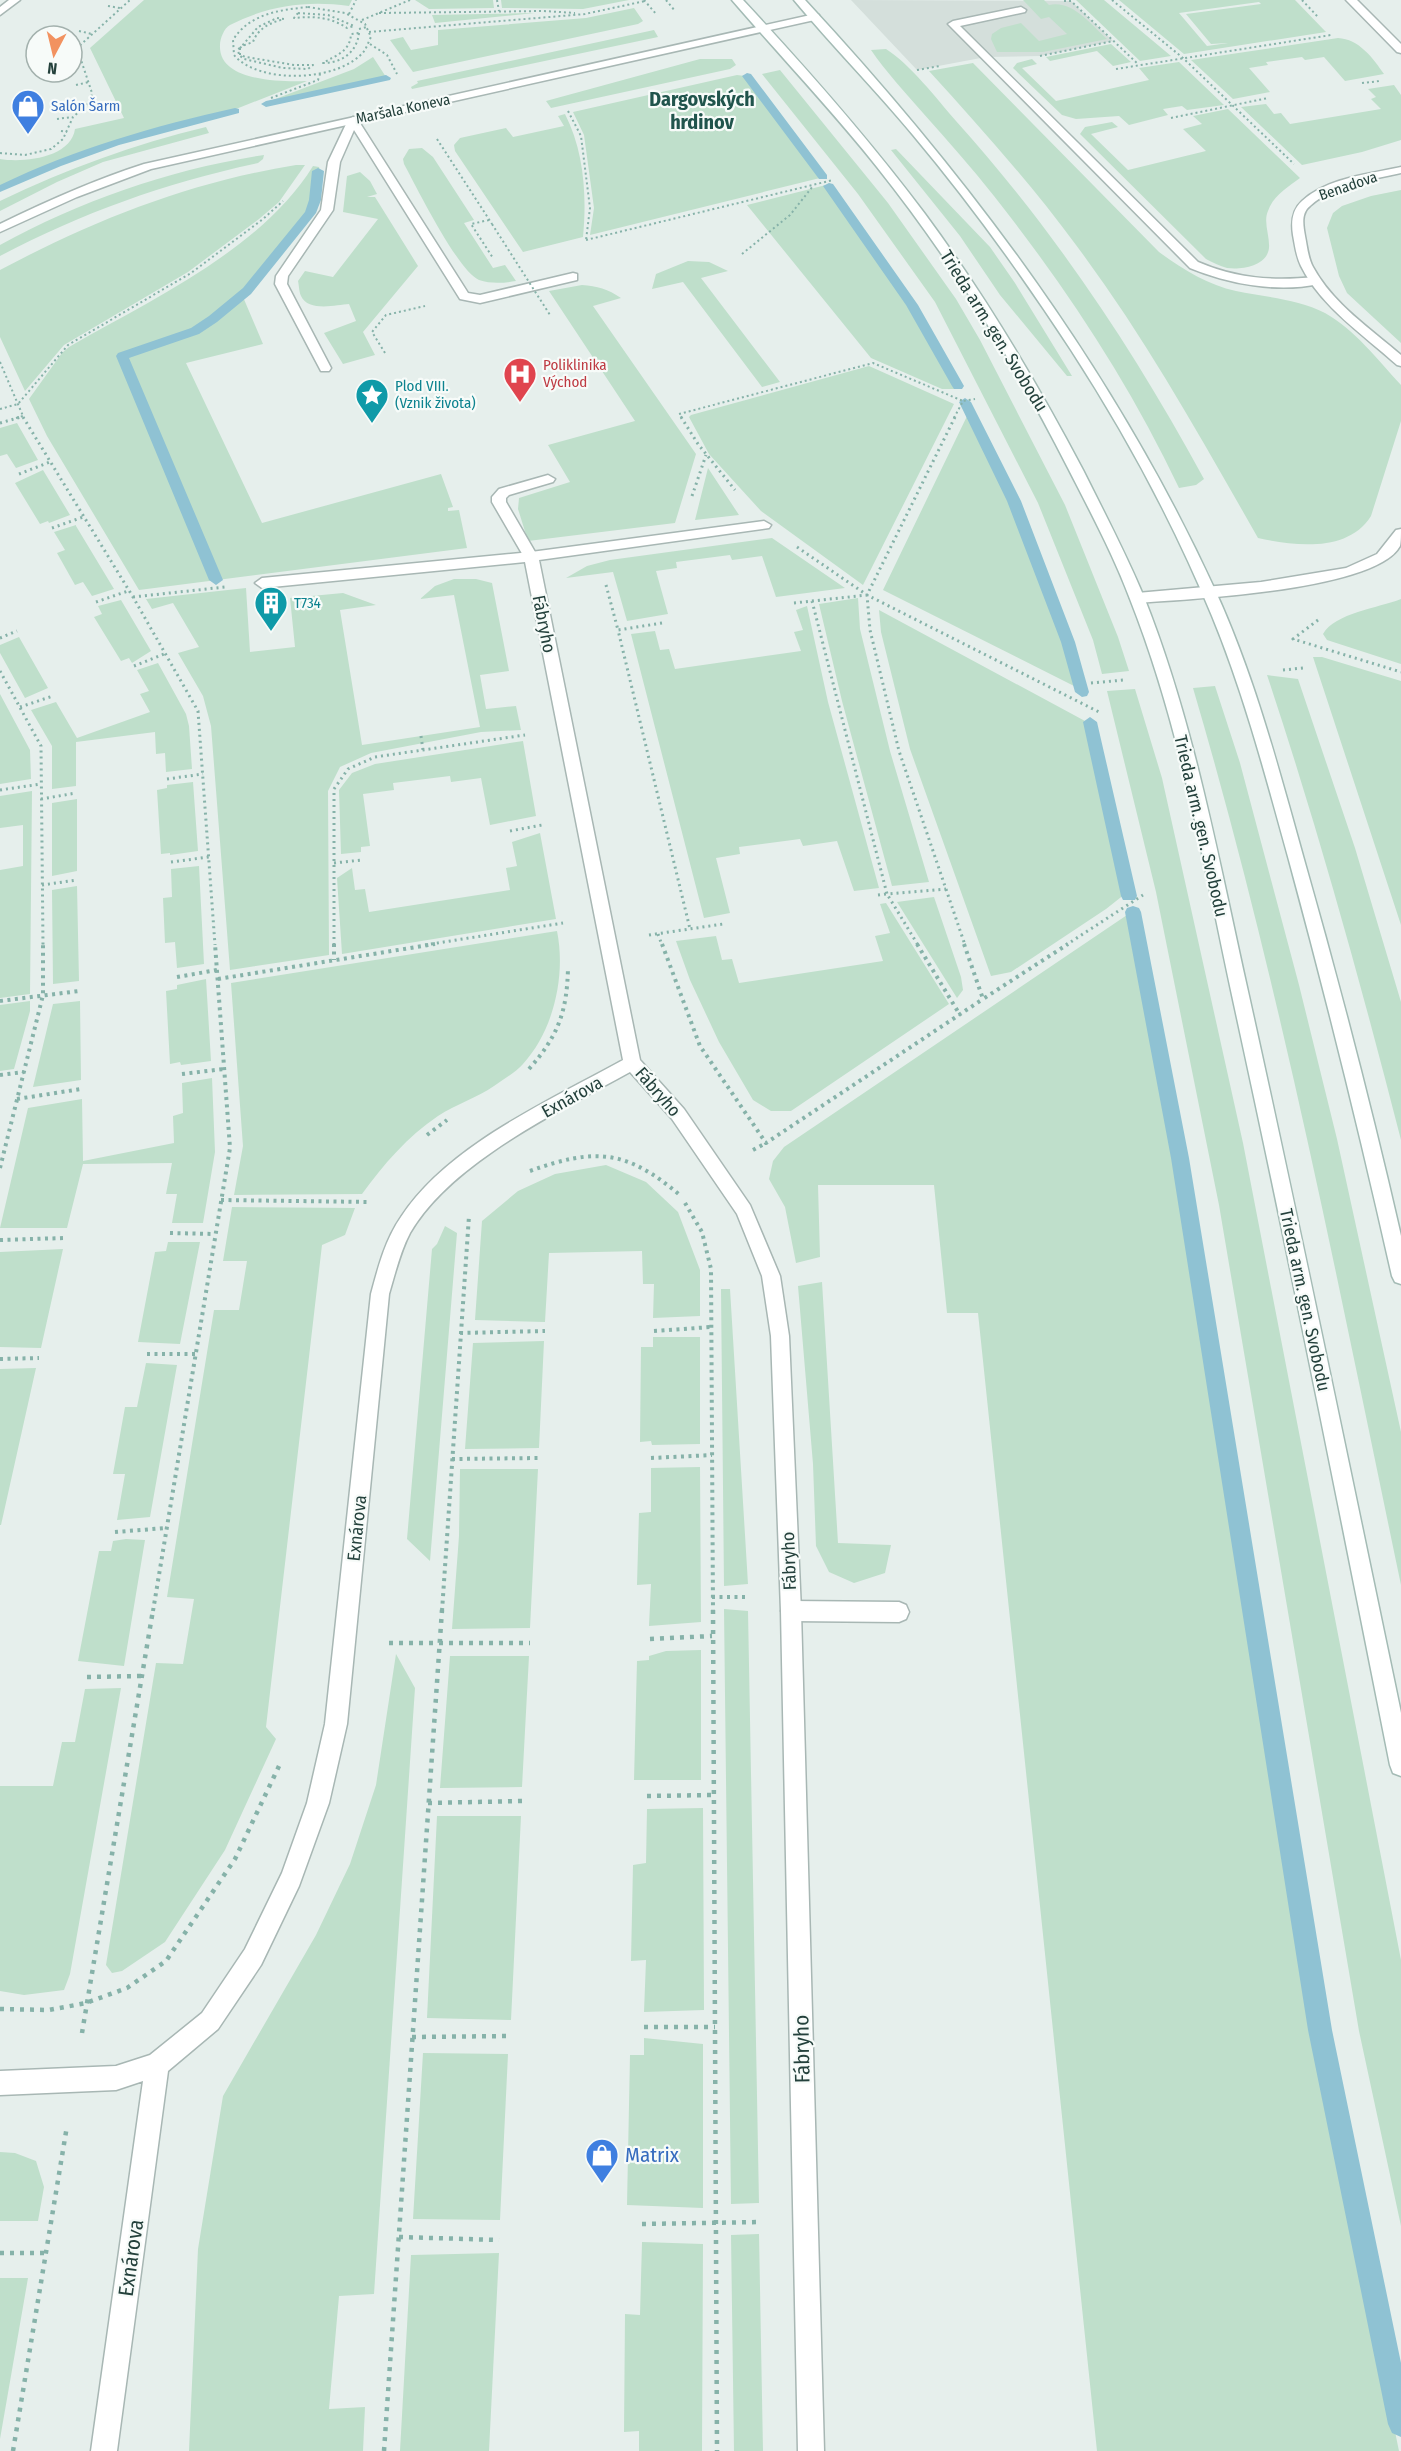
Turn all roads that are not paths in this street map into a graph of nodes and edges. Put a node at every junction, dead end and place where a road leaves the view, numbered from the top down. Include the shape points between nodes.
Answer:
1 (15, 0) edge
2 (737, 0) edge
3 (799, 0) edge
4 (1351, 0) edge
5 (1021, 10) dead end
6 (0, 12) edge
7 (815, 16) junction
8 (763, 28) junction
9 (1401, 50) edge
10 (353, 120) junction
11 (1401, 170) edge
12 (0, 229) edge
13 (573, 277) dead end
14 (1315, 281) junction
15 (1401, 362) edge
16 (325, 368) dead end
17 (548, 479) dead end
18 (764, 525) dead end
19 (1401, 533) edge
20 (531, 557) junction
21 (262, 583) road end
22 (1209, 592) junction
23 (1137, 598) junction
24 (632, 1063) junction
25 (1401, 1276) edge
26 (791, 1611) junction
27 (899, 1611) dead end
28 (1401, 1765) edge
29 (158, 2065) junction
30 (0, 2083) edge
31 (104, 2451) edge
32 (811, 2451) edge

1 - 6 street
2 - 8 street, Trieda arm. gen. Svobodu
3 - 7 street
4 - 9 street
5 - 14 street via 953,24 1194,265 1212,274 1244,281
7 - 8 street, Maršala Koneva
7 - 22 street via 957,180 1017,259 1082,356 1155,482
8 - 10 street, Maršala Koneva
8 - 23 street, Trieda arm. gen. Svobodu via 900,189 963,276 1025,373 1089,494
10 - 12 street, Maršala Koneva via 115,176 57,199
10 - 13 street via 464,296 480,299
10 - 16 street via 334,162 327,210 282,276 281,285
11 - 14 street, Benadova via 1324,192 1299,210 1303,258
14 - 15 street
17 - 20 street, Fábryho via 499,497
18 - 20 street
19 - 22 street via 1384,555 1350,571 1277,585
20 - 21 street
20 - 24 street, Fábryho
22 - 23 street
22 - 25 street via 1265,749 1309,902
23 - 28 street, Trieda arm. gen. Svobodu via 1182,742 1240,995
24 - 26 street, Fábryho via 678,1114 744,1210 771,1276 780,1336
24 - 29 street, Exnárova via 527,1122 459,1167 422,1201 406,1223 380,1294 346,1644 336,1724 318,1803 291,1878 253,1957 210,2021
26 - 27 street, Fábryho
26 - 32 street, Fábryho
29 - 30 street, Exnárova via 116,2078
29 - 31 street, Exnárova

